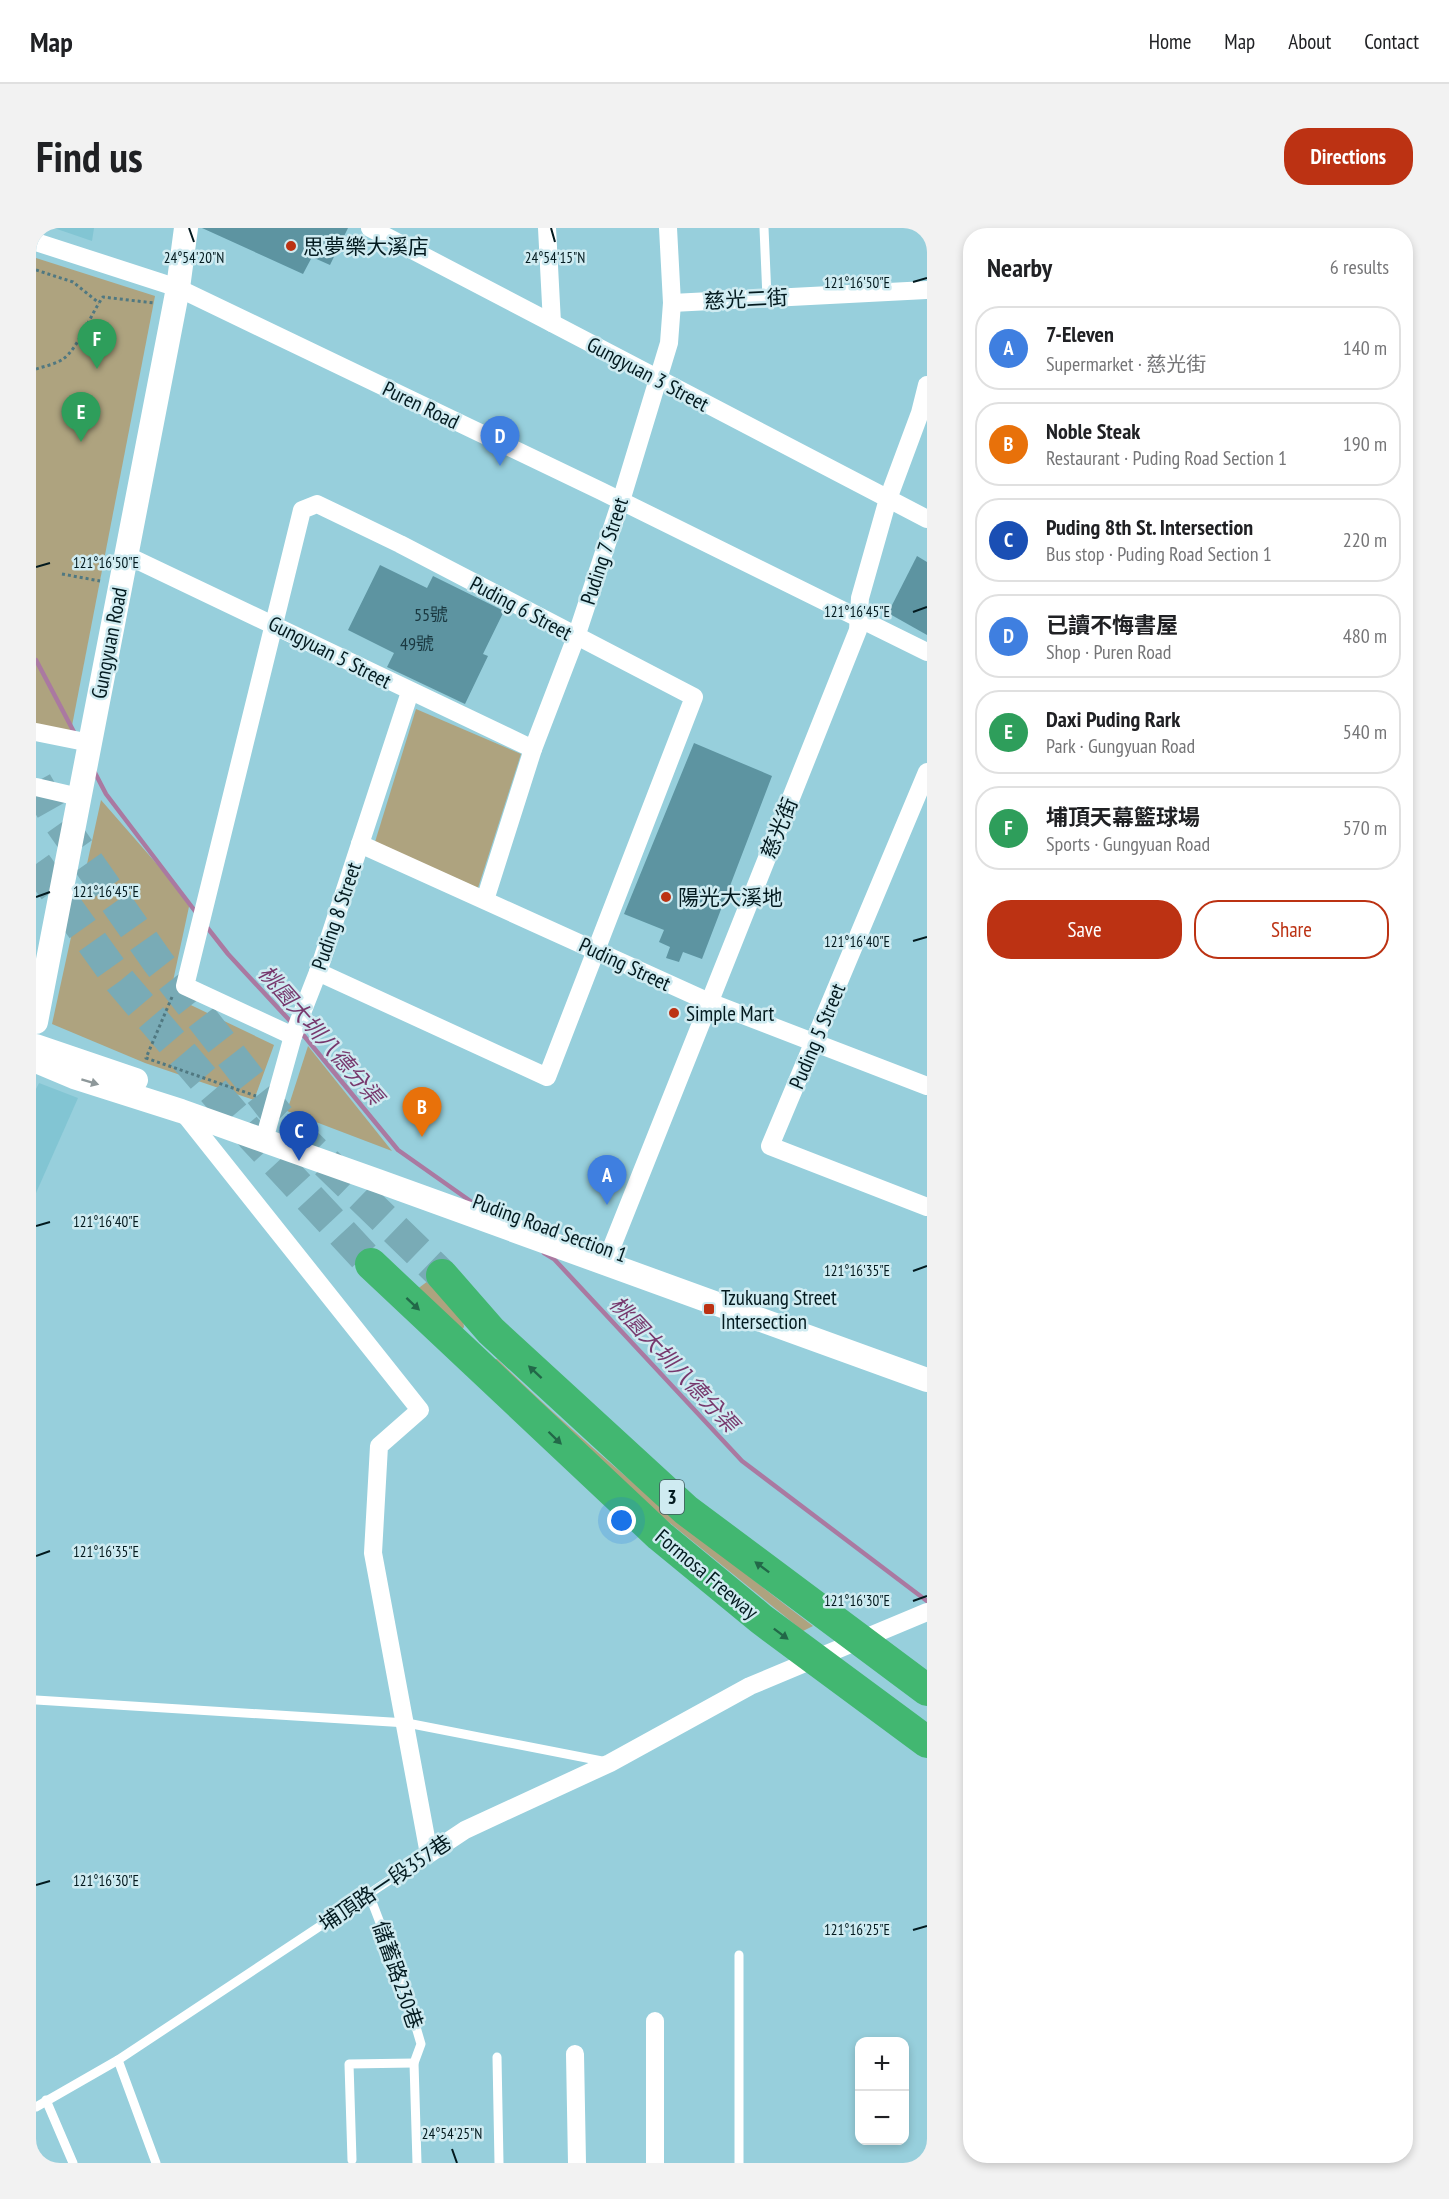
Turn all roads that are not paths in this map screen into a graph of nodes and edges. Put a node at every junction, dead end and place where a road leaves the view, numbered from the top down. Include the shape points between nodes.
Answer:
1 (186, 228) edge
2 (370, 228) edge
3 (547, 228) edge
4 (668, 228) edge
5 (764, 228) edge
6 (36, 242) edge
7 (178, 288) junction
8 (927, 290) edge
9 (767, 298) junction
10 (672, 303) junction
11 (552, 323) junction
12 (658, 379) junction
13 (927, 385) edge
14 (923, 415) edge
15 (888, 499) junction
16 (621, 501) junction
17 (927, 519) edge
18 (126, 555) junction
19 (858, 619) junction
20 (273, 623) junction
21 (576, 637) junction
22 (927, 651) edge
23 (410, 692) junction
24 (36, 732) edge
25 (90, 744) junction
26 (533, 749) junction
27 (927, 772) edge
28 (36, 787) edge
29 (79, 797) junction
30 (922, 801) edge
31 (360, 844) junction
32 (485, 900) junction
33 (597, 951) junction
34 (318, 972) junction
35 (709, 1002) junction
36 (36, 1022) edge
37 (293, 1036) junction
38 (813, 1043) junction
39 (36, 1046) edge
40 (36, 1061) edge
41 (925, 1081) edge
42 (178, 1102) junction
43 (266, 1134) junction
44 (927, 1207) edge
45 (608, 1257) junction
46 (371, 1264) tunnel mouth
47 (442, 1275) tunnel mouth
48 (491, 1331) junction
49 (471, 1358) junction
50 (927, 1363) edge
51 (927, 1380) edge
52 (921, 1614) edge
53 (927, 1690) edge
54 (36, 1700) edge
55 (407, 1723) junction
56 (927, 1742) edge
57 (610, 1763) junction
58 (429, 1854) junction
59 (369, 1894) junction
60 (740, 1955) dead end
61 (655, 2021) dead end
62 (575, 2054) dead end
63 (497, 2057) dead end
64 (118, 2060) junction
65 (414, 2063) junction
66 (46, 2100) junction
67 (36, 2107) edge
68 (351, 2160) dead end
69 (73, 2163) edge
70 (156, 2163) edge
71 (417, 2163) edge
72 (499, 2163) edge
73 (577, 2163) edge
74 (655, 2163) edge
75 (739, 2163) edge

1 - 7 street, Gungyuan Road
2 - 11 street, Gungyuan 3 Street
3 - 11 street
4 - 10 street, Puding 7 Street
5 - 9 lane
6 - 7 street, Puren Road
7 - 16 street, Puren Road
7 - 18 street, Gungyuan Road
8 - 9 street, 慈光二街
9 - 10 street, 慈光二街
10 - 12 street, Puding 7 Street via 669,343
11 - 12 street, Gungyuan 3 Street
12 - 15 street, Gungyuan 3 Street
12 - 16 street, Puding 7 Street
13 - 14 street, 慈光街
14 - 15 street, 慈光街
15 - 17 street, Gungyuan 3 Street
15 - 19 street, 慈光街
16 - 19 street, Puren Road
16 - 21 street, Puding 7 Street
18 - 20 street, Gungyuan 5 Street
18 - 25 street, Gungyuan Road
19 - 22 street, Puren Road
19 - 35 street, 慈光街 via 858,630
20 - 21 street, Puding 6 Street via 302,510 317,504
20 - 23 street, Gungyuan 5 Street
20 - 37 street, Puding 6 Street via 185,986
21 - 26 street, Puding 7 Street
21 - 33 street, Puding 6 Street via 694,697
23 - 26 street, Gungyuan 5 Street
23 - 31 street, Puding 8 Street
24 - 25 street
25 - 29 street, Gungyuan Road
26 - 32 street, Puding 7 Street
27 - 30 street, Puding 5 Street
28 - 29 street
29 - 36 street, Gungyuan Road
30 - 38 street, Puding 5 Street
31 - 32 street, Puding Street
31 - 34 street, Puding 8 Street
32 - 33 street, Puding Street
33 - 34 street, Puding 6 Street via 547,1077
33 - 35 street, Puding Street
34 - 37 street, Puding 8 Street
35 - 38 street, Puding Street
35 - 45 street, 慈光街
37 - 43 street, Puding 8 Street
38 - 41 street, Puding Street
38 - 44 street, Puding 5 Street via 770,1146
39 - 42 street
40 -> 42 street via 74,1077
42 - 43 street, Puding Road Section 1
42 - 55 street via 420,1410 379,1446 373,1553
43 - 45 street, Puding Road Section 1
45 - 50 street, Puding Road Section 1
45 - 51 street, Puding Road Section 1
46 -> 49 highway, Formosa Freeway / 3
47 - 48 highway, Formosa Freeway / 3
48 - 49 highway
53 -> 48 highway, Formosa Freeway / 3 via 686,1510
49 -> 56 highway, Formosa Freeway / 3 via 660,1536 760,1619
52 - 57 street, 埔頂路一段357巷 via 750,1686
54 - 55 lane
55 - 57 lane
55 - 58 street
57 - 58 street, 埔頂路一段357巷 via 465,1830
58 - 59 lane, 埔頂路一段357巷
59 - 64 lane, 埔頂路一段357巷
59 - 65 lane, 儲蓄路230巷 via 421,2044
60 - 75 lane
61 - 74 street
62 - 73 street
63 - 72 lane
64 - 66 lane, 埔頂路一段357巷
64 - 70 lane
65 - 68 lane via 349,2064
65 - 71 lane, 儲蓄路230巷
66 - 67 lane, 埔頂路一段357巷
66 - 69 lane

